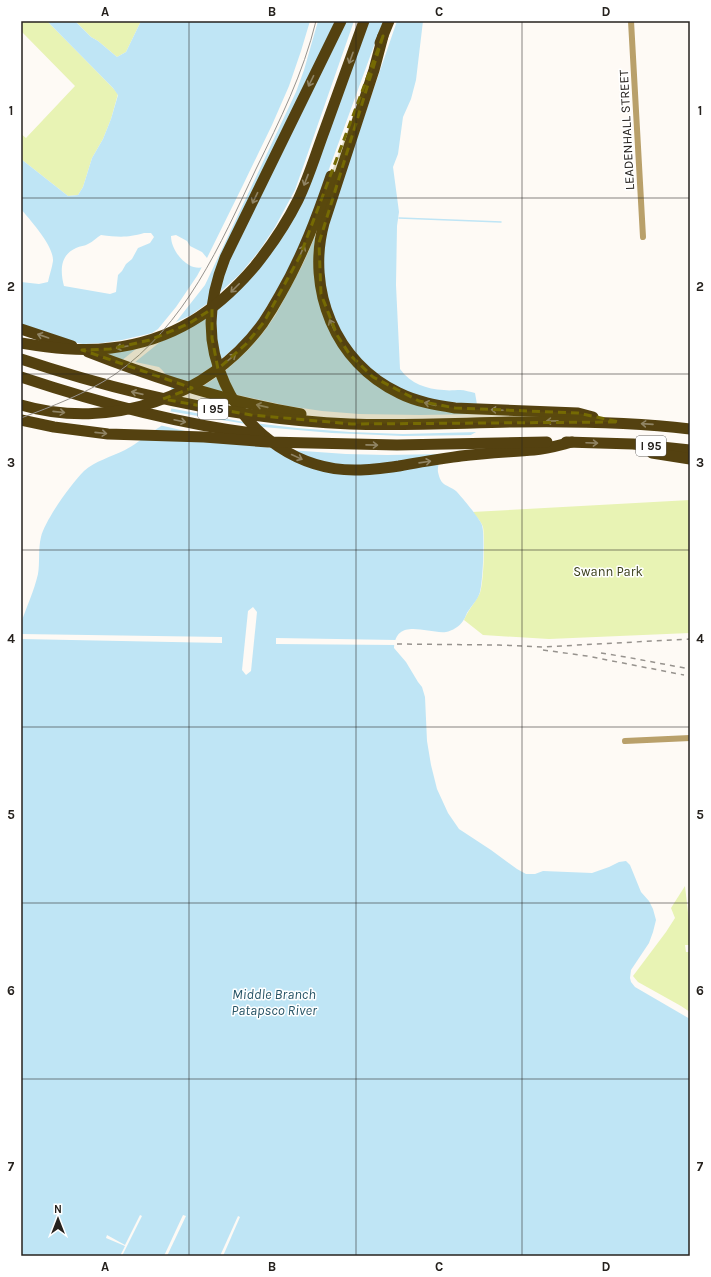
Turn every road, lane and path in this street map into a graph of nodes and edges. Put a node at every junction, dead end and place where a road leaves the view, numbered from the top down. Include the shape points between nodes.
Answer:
1 (341, 21) edge
2 (364, 21) edge
3 (389, 21) edge
4 (631, 21) edge
5 (383, 36) junction
6 (643, 237) dead end
7 (21, 329) edge
8 (21, 343) edge
9 (21, 359) edge
10 (21, 377) edge
11 (21, 404) edge
12 (21, 420) edge
13 (619, 422) junction
14 (412, 424) junction
15 (690, 427) edge
16 (572, 442) junction
17 (333, 443) junction
18 (612, 443) junction
19 (690, 450) edge
20 (690, 459) edge
21 (690, 738) edge
22 (625, 741) dead end

1 -> 16 highway via 225,258 216,284 211,311 212,338 218,367 230,395 260,433 283,450 309,462 336,469 372,470 475,454 535,450
2 -> 8 highway via 298,200 265,253 224,299 188,324 162,336 130,345 110,349 78,350
3 - 5 highway
4 - 6 street, LEADENHALL STREET
11 -> 5 highway via 46,411 69,413 101,413 131,409 165,399 188,388 235,356 264,322 300,256
13 -> 5 highway via 578,413 455,408 419,401 398,393 373,377 358,364 343,345 327,314 321,294 318,269 319,243
14 -> 7 highway via 323,416 262,407 158,378
14 -> 9 highway, I 95 via 352,424 264,417 124,390
10 -> 17 highway, I 95 via 104,403 171,419
12 -> 17 highway via 108,434
13 -> 14 highway, I 95
15 -> 13 highway, I 95
17 -> 16 highway, I 95 via 412,445
16 -> 18 highway, I 95
18 - 19 highway, I 95
18 - 20 highway via 649,453
21 - 22 street

